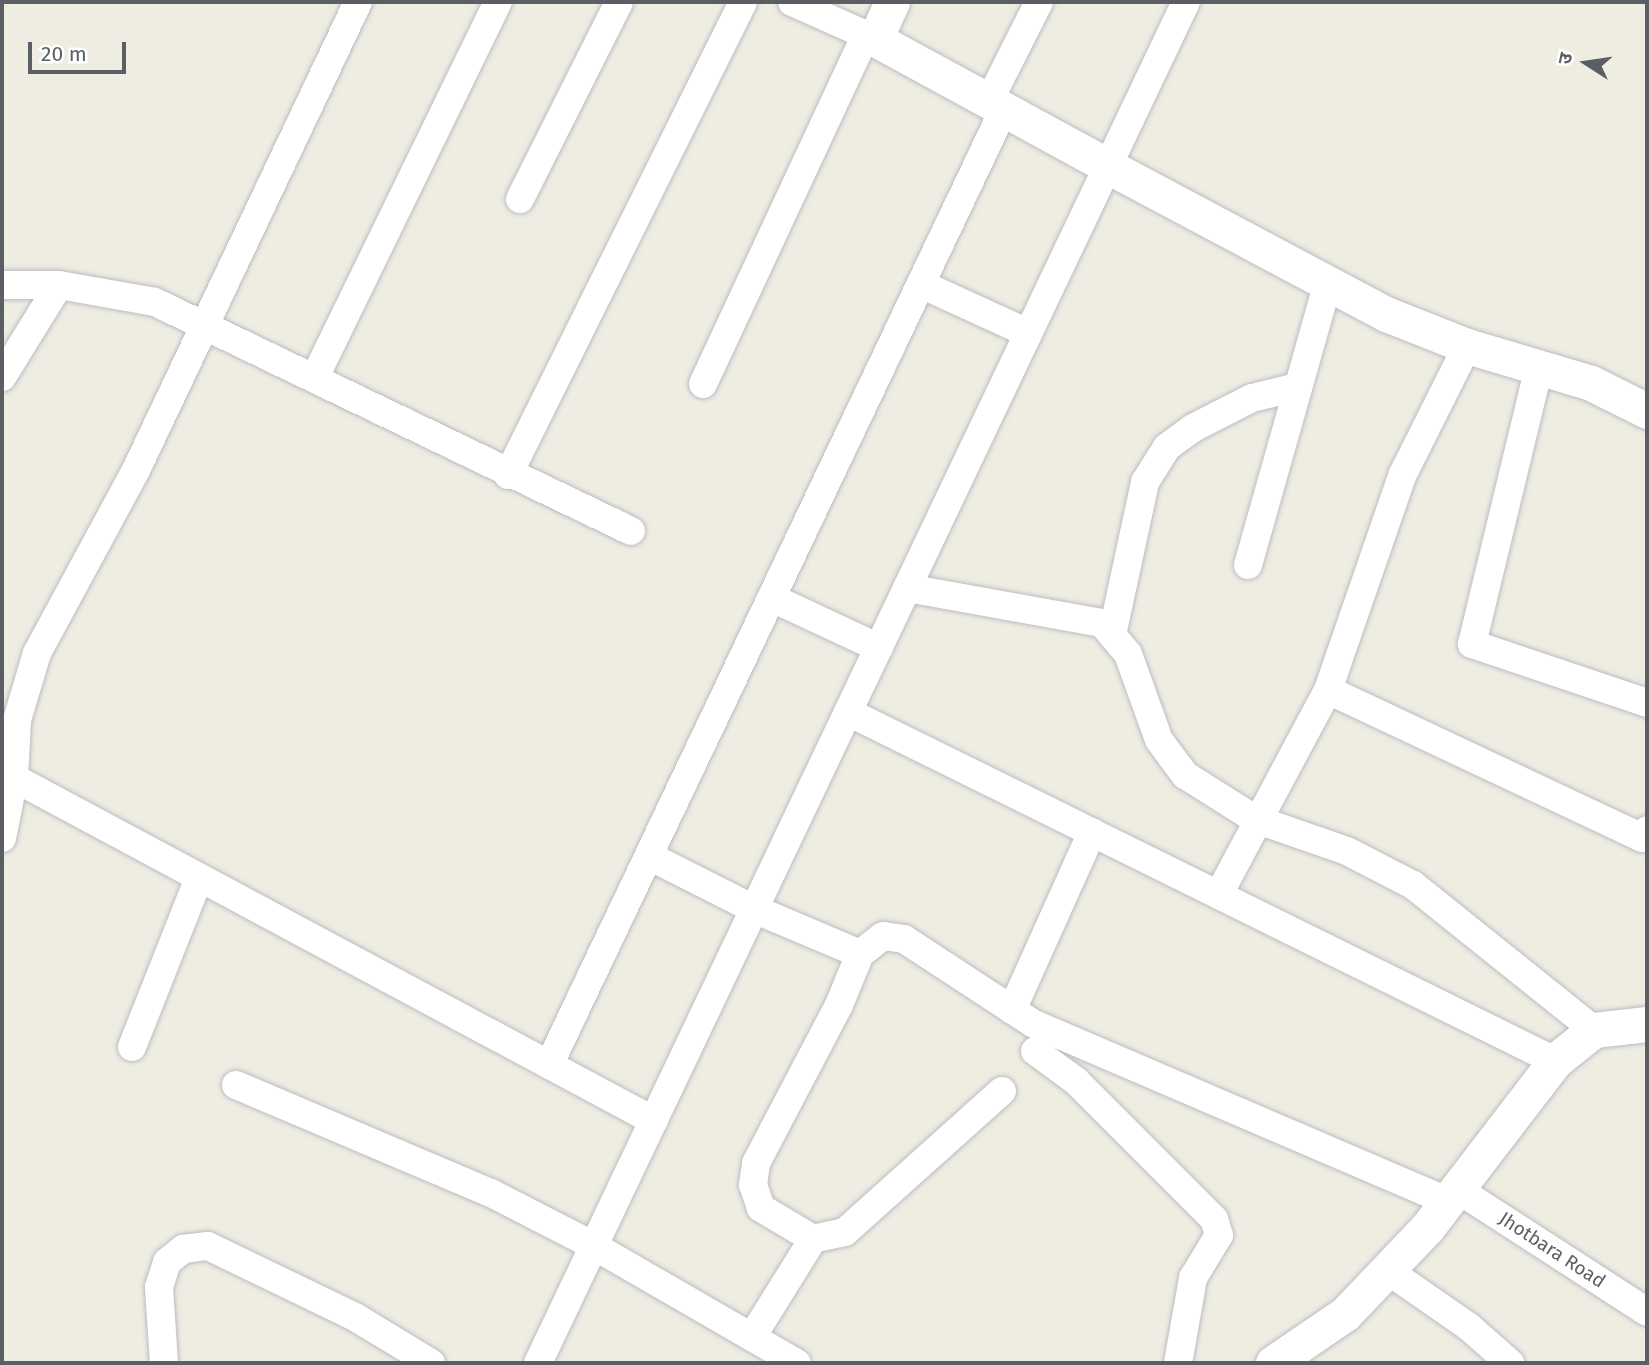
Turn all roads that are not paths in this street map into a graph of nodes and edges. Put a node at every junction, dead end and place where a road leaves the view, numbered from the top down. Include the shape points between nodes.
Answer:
1 (358, 2) edge
2 (498, 2) edge
3 (619, 2) edge
4 (743, 2) edge
5 (792, 2) edge
6 (892, 2) edge
7 (1039, 2) edge
8 (1186, 2) edge
9 (870, 37) junction
10 (997, 105) junction
11 (1108, 166) junction
12 (520, 199) dead end
13 (1328, 283) junction
14 (921, 284) junction
15 (2, 285) edge
16 (59, 285) junction
17 (205, 325) junction
18 (1028, 333) junction
19 (1467, 346) junction
20 (1539, 367) junction
21 (2, 377) edge
22 (315, 377) junction
23 (703, 384) dead end
24 (1297, 387) junction
25 (1647, 411) edge
26 (508, 475) junction
27 (631, 531) dead end
28 (1248, 565) dead end
29 (907, 588) junction
30 (772, 598) junction
31 (1112, 635) junction
32 (879, 648) junction
33 (1328, 690) junction
34 (1647, 704) edge
35 (848, 712) junction
36 (8, 791) edge
37 (1255, 819) junction
38 (1647, 830) edge
39 (1092, 832) junction
40 (2, 838) edge
41 (649, 856) junction
42 (199, 878) junction
43 (1219, 894) junction
44 (754, 909) junction
45 (860, 954) junction
46 (1012, 1010) junction
47 (1647, 1024) edge
48 (1594, 1030) junction
49 (132, 1048) dead end
50 (1035, 1051) dead end
51 (1555, 1061) junction
52 (549, 1065) junction
53 (236, 1085) dead end
54 (1002, 1091) dead end
55 (654, 1121) junction
56 (1452, 1195) junction
57 (813, 1239) junction
58 (594, 1246) junction
59 (1387, 1270) junction
60 (1647, 1312) edge
61 (752, 1337) junction
62 (164, 1363) edge
63 (431, 1363) edge
64 (538, 1363) edge
65 (797, 1363) edge
66 (1178, 1363) edge
67 (1273, 1363) edge
68 (1510, 1363) edge

1 - 17 street
2 - 22 street
3 - 12 street
4 - 26 street
5 - 9 street
6 - 9 street
7 - 10 street
8 - 11 street
9 - 10 street
9 - 23 street
10 - 11 street
10 - 14 street
11 - 13 street
11 - 18 street
13 - 19 street via 1386,314
13 - 24 street
14 - 18 street
14 - 30 street
15 - 16 street
16 - 17 street via 155,302
16 - 21 street
17 - 22 street
17 - 36 street via 136,470 37,653 18,720
18 - 29 street
19 - 20 street
19 - 33 street via 1403,474
20 - 25 street via 1591,383
20 - 34 street via 1472,644
22 - 26 street
24 - 28 street
24 - 31 street via 1252,398 1192,428 1167,447 1145,482
26 - 27 street
29 - 31 street via 1085,619 1102,623
29 - 32 street
30 - 32 street
30 - 41 street
31 - 37 street via 1128,654 1159,740 1185,775
32 - 35 street
33 - 37 street
33 - 38 street via 1642,838
35 - 39 street
35 - 44 street
36 - 40 street
36 - 42 street
37 - 43 street
37 - 48 street via 1347,851 1413,885
39 - 43 street
39 - 46 street
41 - 44 street
41 - 52 street
42 - 49 street
42 - 52 street
43 - 51 street
44 - 45 street
44 - 55 street
45 - 46 street, Jhotbara Road via 883,936 904,939
45 - 57 street via 839,1005 756,1163 753,1185 761,1208
46 - 56 street, Jhotbara Road via 1034,1024
47 - 48 street
48 - 51 street
50 - 66 street via 1076,1081 1214,1219 1219,1235 1193,1279
51 - 56 street
52 - 55 street
53 - 58 street via 491,1194
54 - 57 street via 864,1218 845,1232
55 - 58 street
56 - 59 street
56 - 60 street, Jhotbara Road
57 - 61 street
58 - 61 street
58 - 64 street
59 - 67 street via 1345,1314
59 - 68 street via 1469,1326
61 - 65 street
62 - 63 street via 159,1287 167,1262 183,1249 208,1246 355,1317

